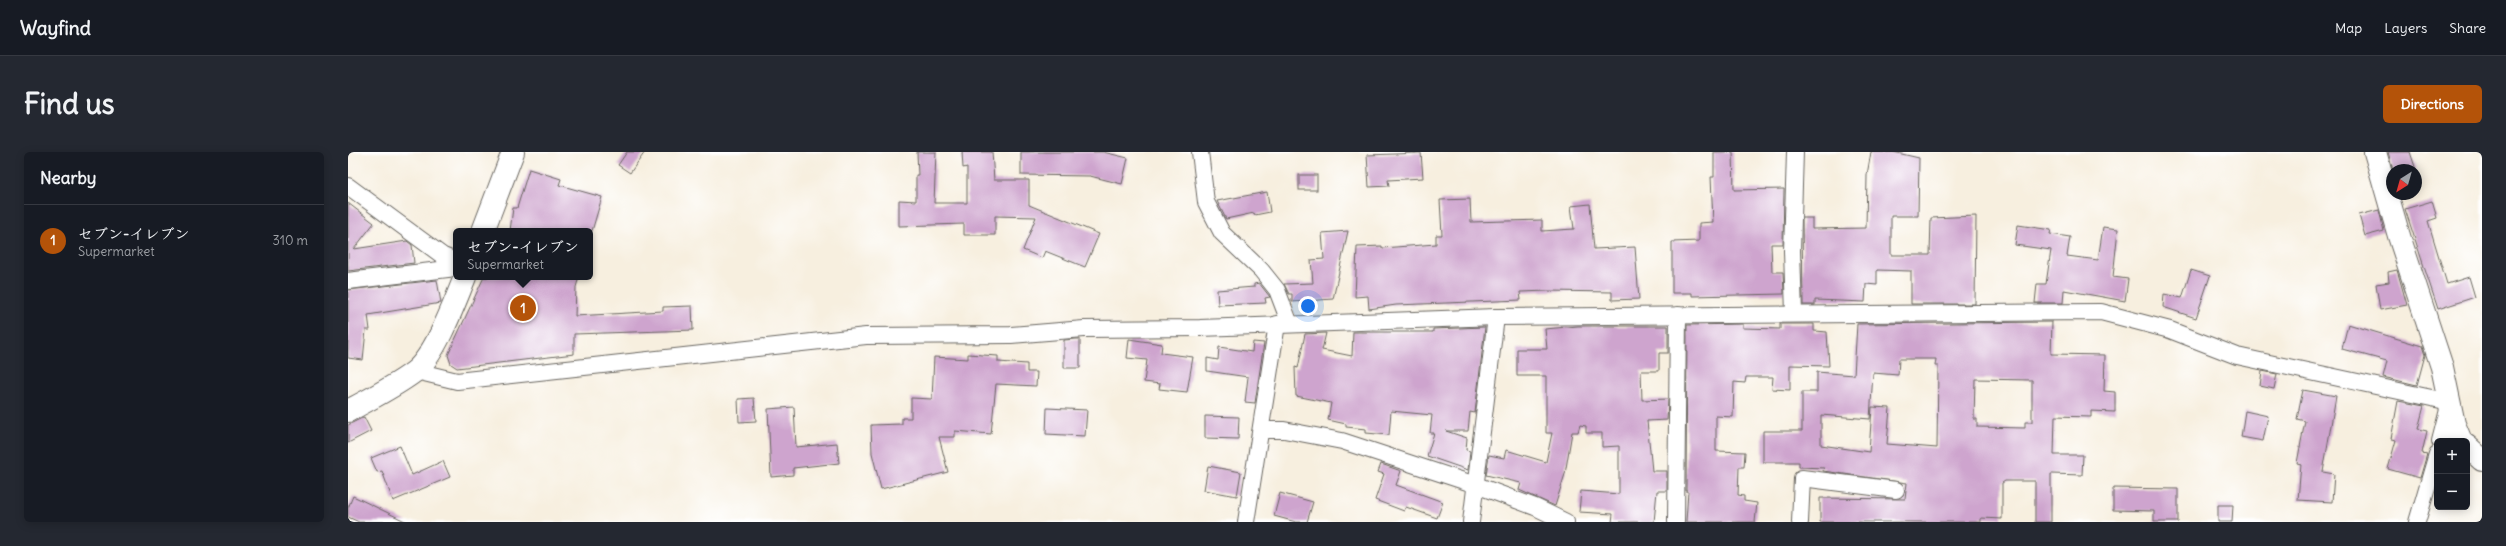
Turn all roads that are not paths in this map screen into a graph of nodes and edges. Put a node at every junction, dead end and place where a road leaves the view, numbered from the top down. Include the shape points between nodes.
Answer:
1 (513, 152) edge
2 (1200, 152) edge
3 (1795, 152) edge
4 (2375, 152) edge
5 (348, 186) edge
6 (484, 228) edge
7 (453, 260) edge
8 (453, 268) edge
9 (464, 280) edge
10 (348, 281) edge
11 (1794, 314) junction
12 (1678, 315) junction
13 (1496, 317) junction
14 (1284, 324) junction
15 (416, 371) junction
16 (2450, 402) junction
17 (348, 411) edge
18 (1262, 430) junction
19 (2441, 438) edge
20 (2460, 438) edge
21 (2470, 449) edge
22 (2482, 460) edge
23 (2434, 464) edge
24 (1476, 485) junction
25 (1896, 490) dead end
26 (1562, 521) edge
27 (1246, 522) edge
28 (1470, 522) edge
29 (1676, 522) edge
30 (1800, 522) edge
31 (2417, 522) edge

1 - 6 main road
2 - 14 street via 1206,202 1222,233 1261,270 1277,290
3 - 11 street via 1792,251
4 - 16 main road via 2399,236 2442,367
5 - 7 street via 443,256
8 - 10 street
9 - 15 main road via 440,334
11 - 12 street
11 - 16 street via 2101,312 2170,330 2237,356
12 - 13 street
12 - 29 street
13 - 14 street
13 - 24 street
14 - 15 street via 1084,329 1011,335 866,336 457,381
14 - 18 street
15 - 17 main road
16 - 19 street
16 - 20 main road
18 - 24 street via 1284,430 1342,441
18 - 27 street
21 - 22 main road
23 - 31 street
24 - 26 street via 1535,507
24 - 28 street
25 - 30 street via 1802,478

